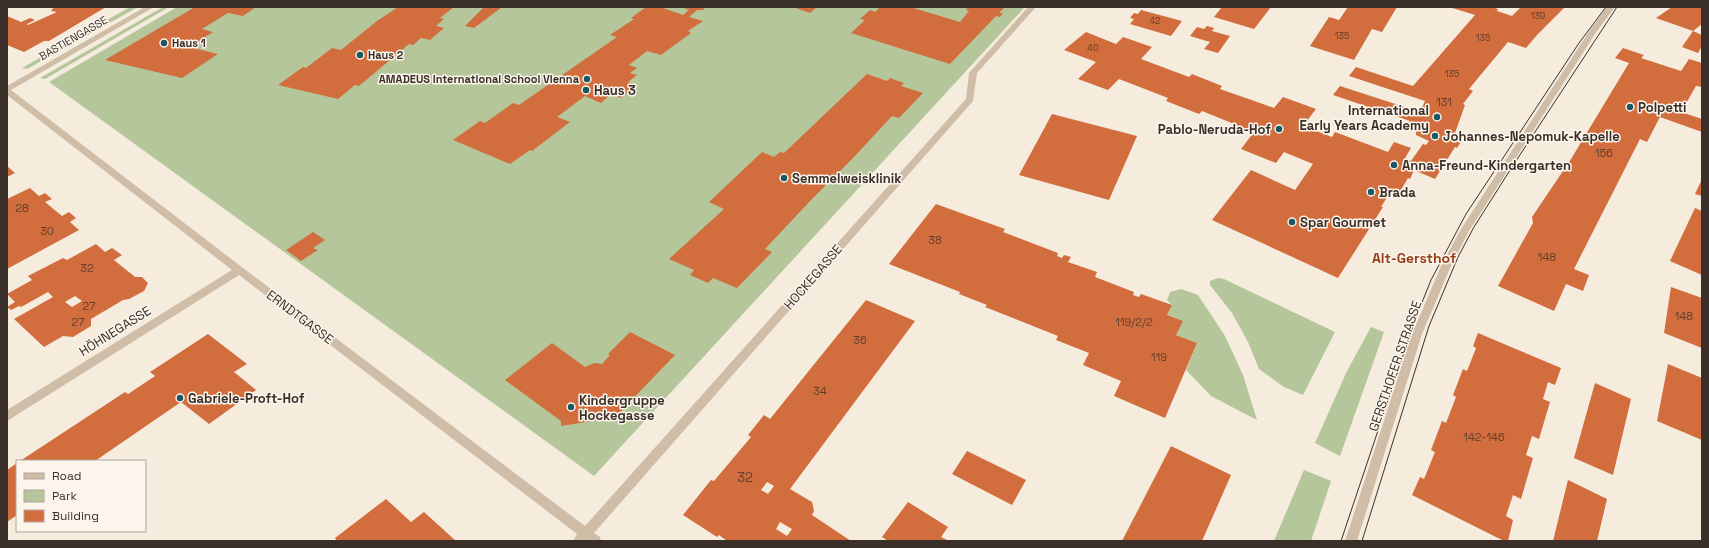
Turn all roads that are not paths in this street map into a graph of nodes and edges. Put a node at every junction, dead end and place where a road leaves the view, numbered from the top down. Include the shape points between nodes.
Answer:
1 (150, 7) edge
2 (1032, 7) edge
3 (1611, 7) edge
4 (7, 90) edge
5 (239, 270) junction
6 (7, 416) edge
7 (587, 539) edge
8 (1351, 541) edge

1 - 4 street, BASTIENGASSE
2 - 7 street, HOCKEGASSE via 973,73 970,99
3 - 8 street, GERSTHOFER STRASSE via 1464,231 1446,266 1417,334
4 - 5 street, ERNDTGASSE
5 - 6 street, HÖHNEGASSE
5 - 7 street, ERNDTGASSE

